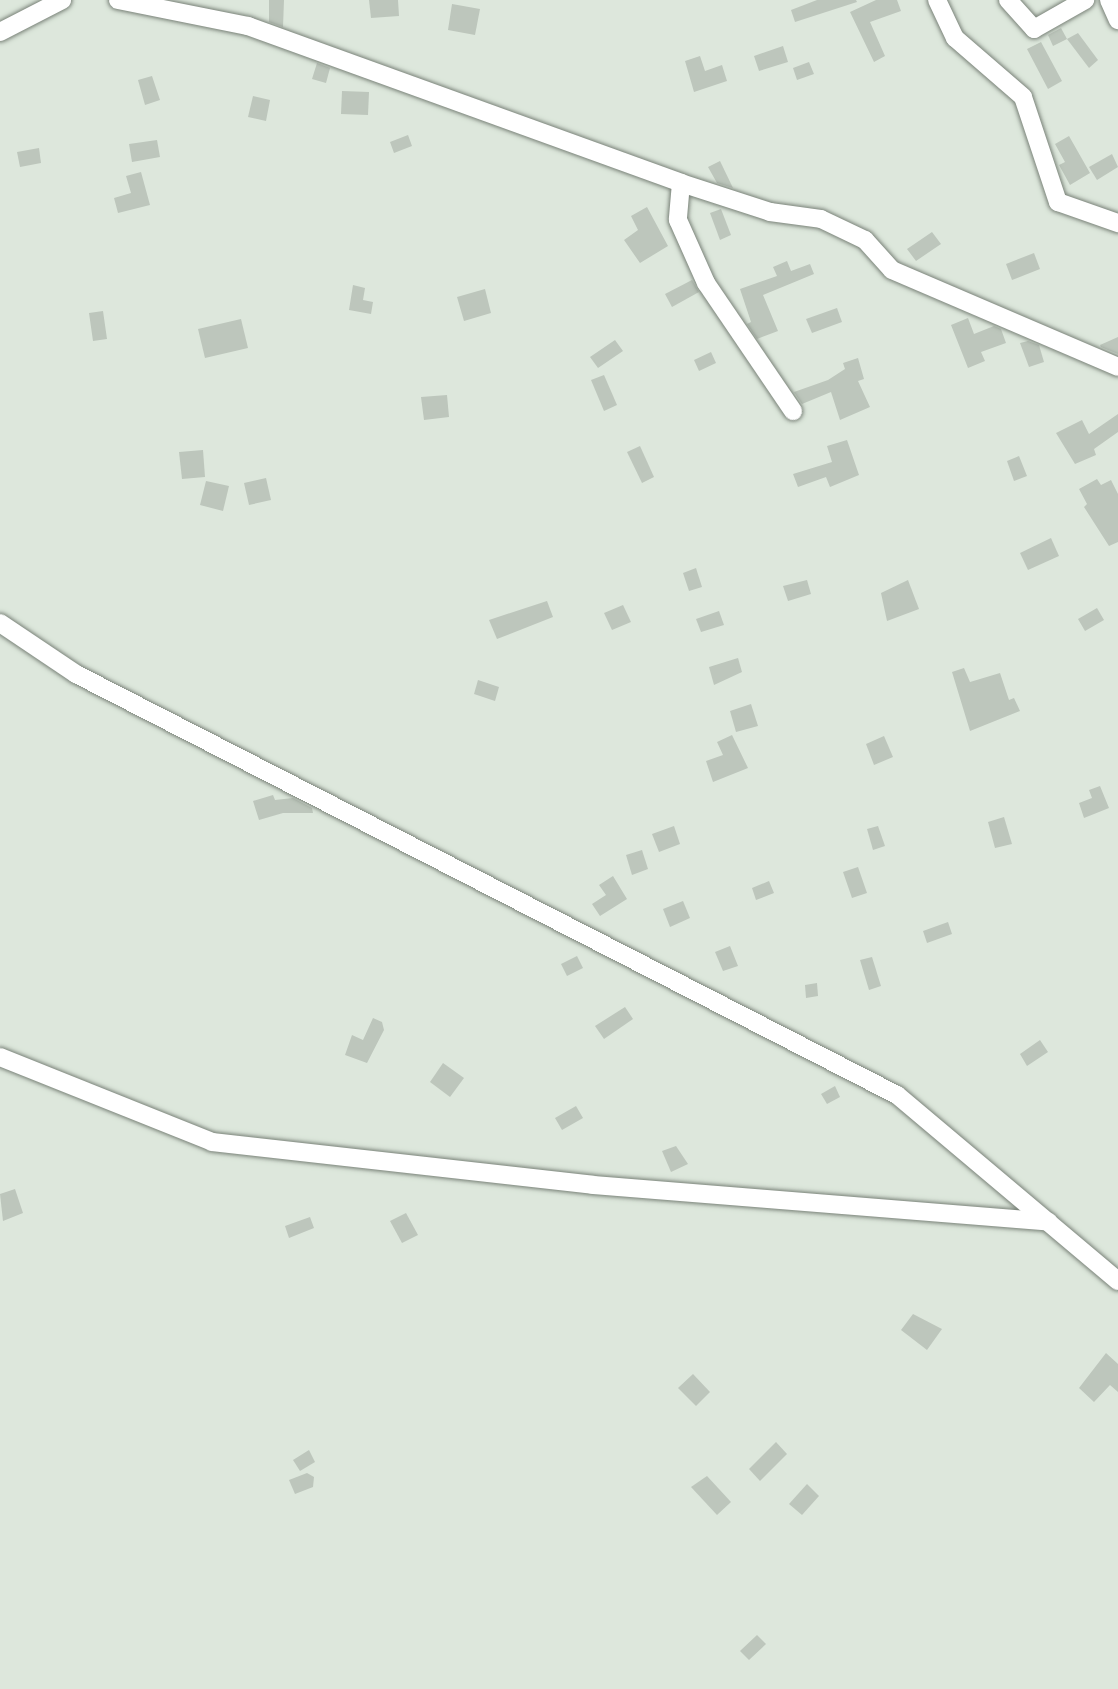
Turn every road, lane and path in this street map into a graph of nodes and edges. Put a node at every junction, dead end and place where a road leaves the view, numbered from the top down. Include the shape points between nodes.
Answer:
1 (62, 0) edge
2 (118, 0) edge
3 (937, 0) edge
4 (1008, 0) edge
5 (1085, 0) edge
6 (1109, 0) edge
7 (1118, 20) edge
8 (0, 32) edge
9 (681, 183) junction
10 (1118, 223) edge
11 (1118, 367) edge
12 (793, 411) dead end
13 (0, 623) edge
14 (0, 1058) edge
15 (1048, 1222) junction
16 (1118, 1281) edge

1 - 8 street
2 - 9 street via 248,26
3 - 10 street via 956,38 1023,97 1058,202
4 - 5 street via 1034,29
6 - 7 street
9 - 11 street via 770,212 821,219 865,240 892,270
9 - 12 street via 678,220 706,283
13 - 15 street via 76,674 897,1095
14 - 15 street via 212,1142 592,1185
15 - 16 street

